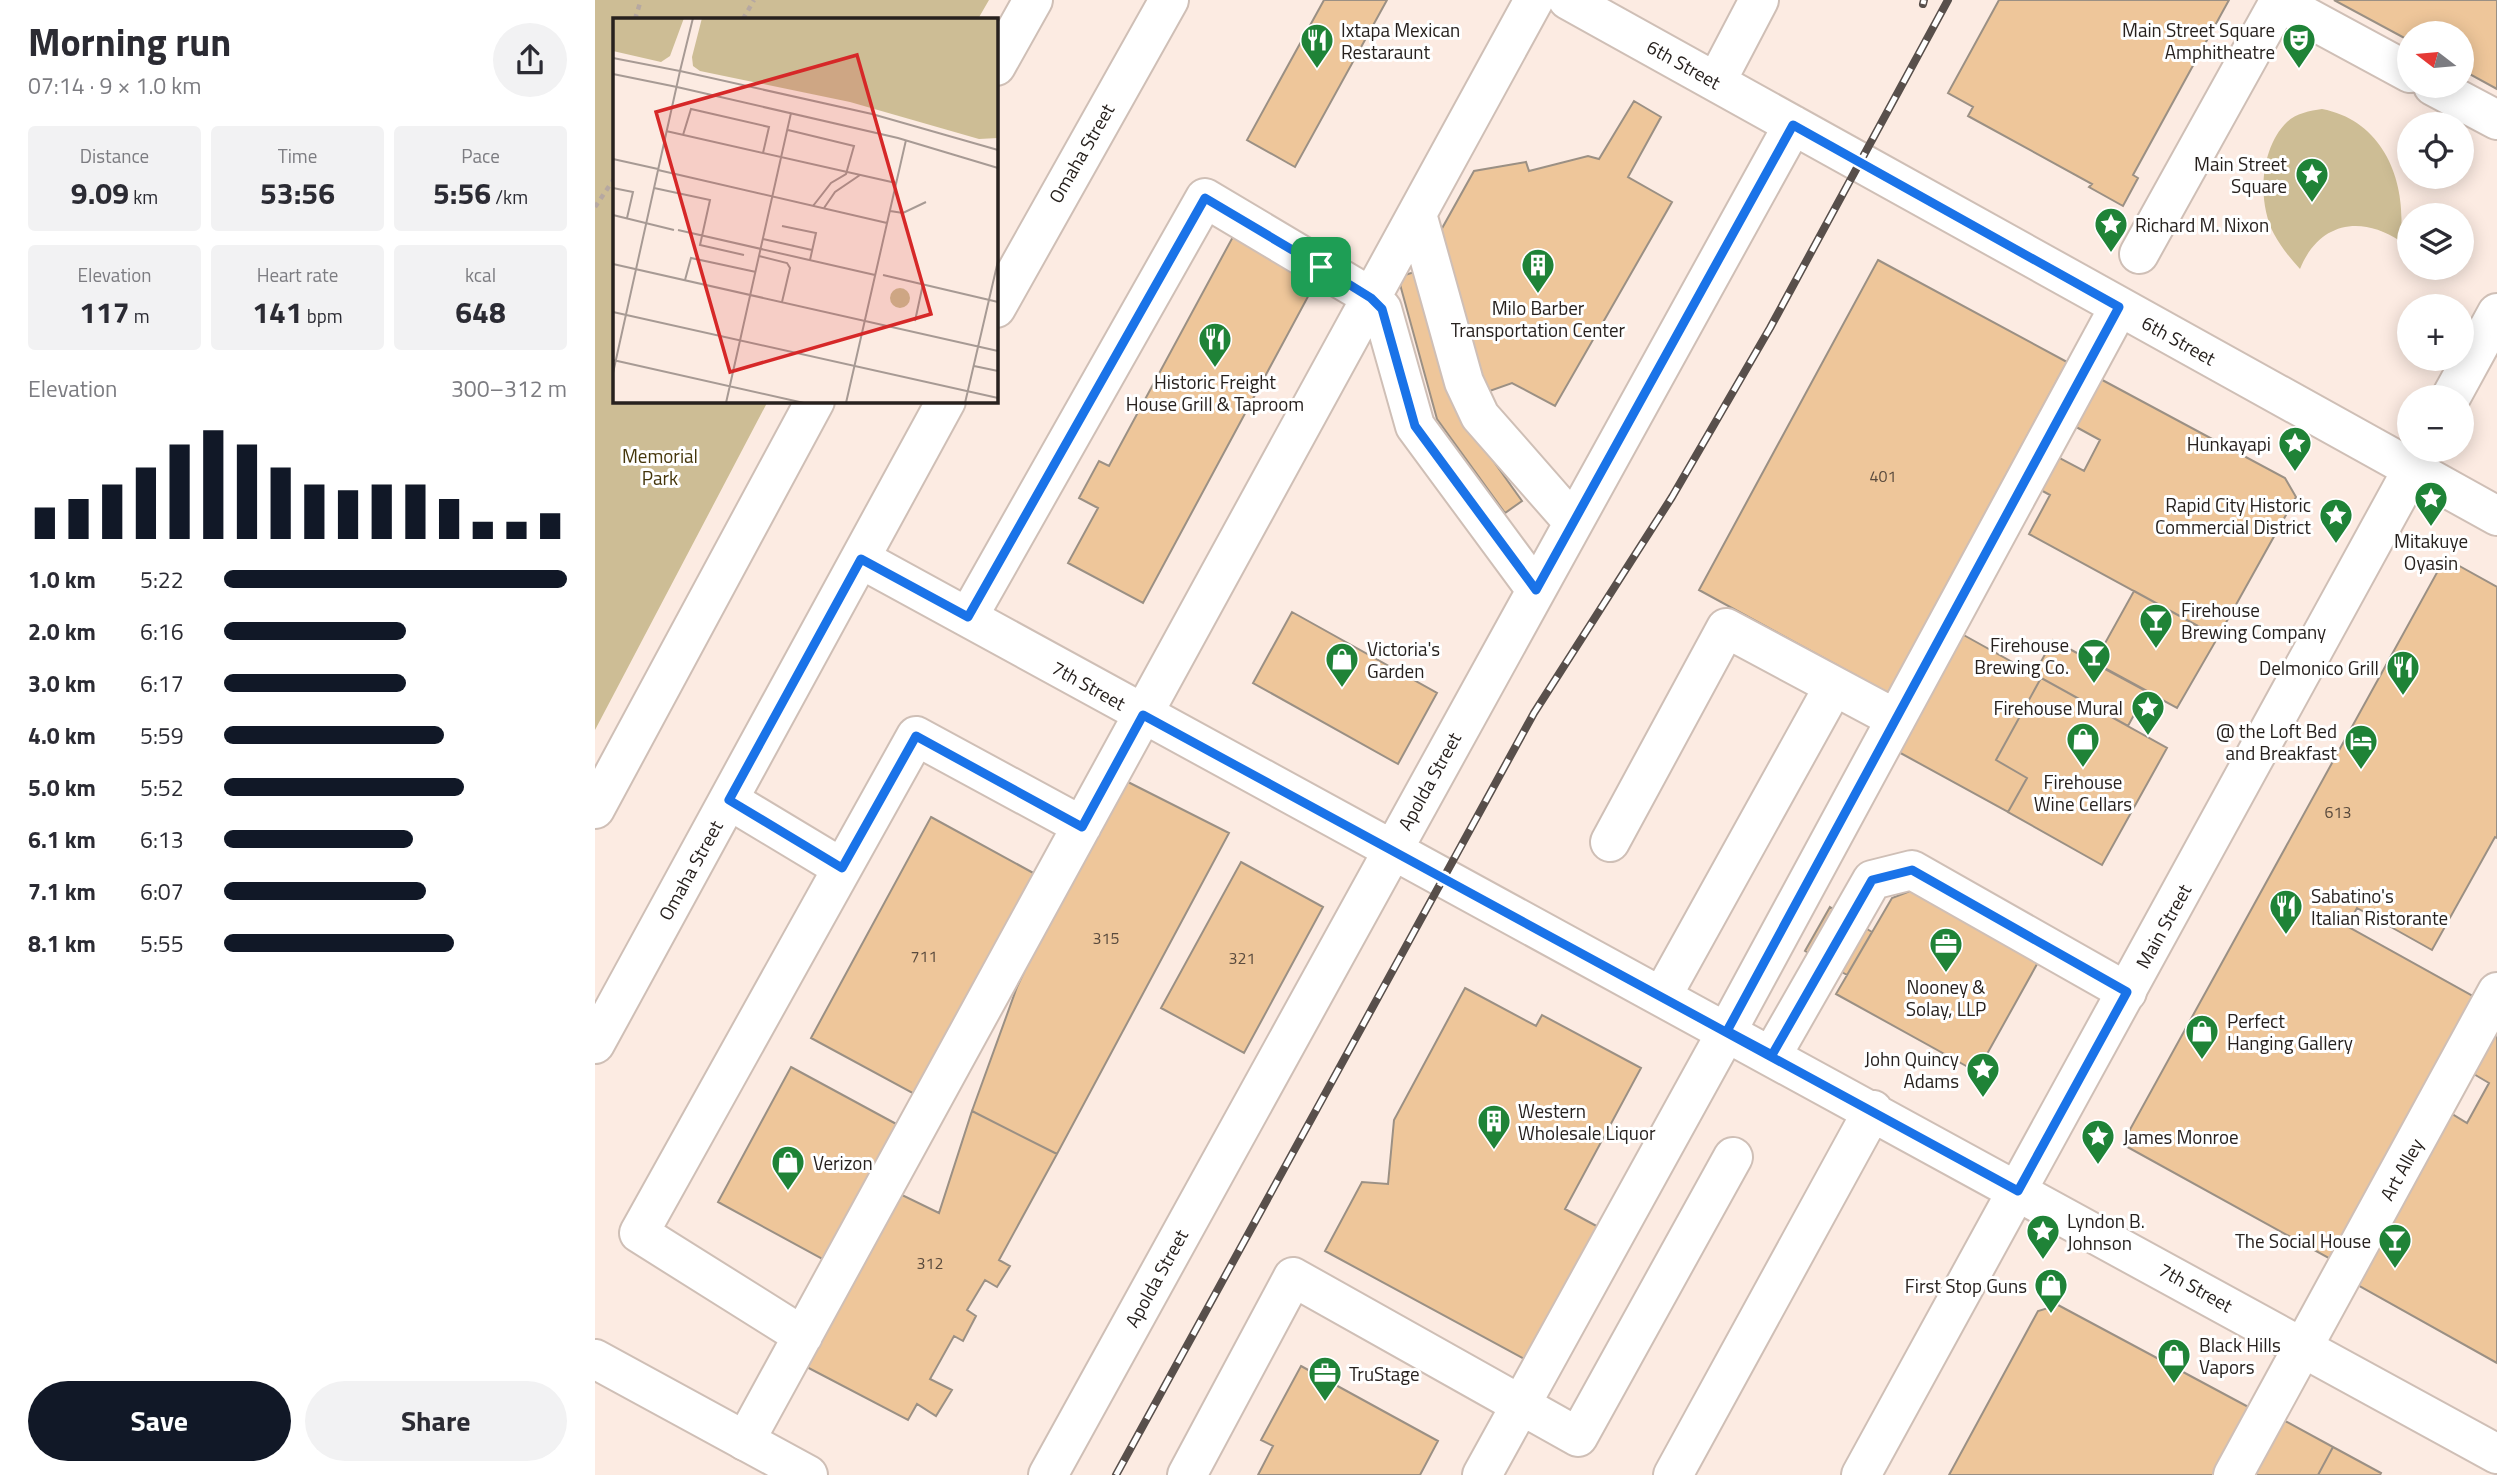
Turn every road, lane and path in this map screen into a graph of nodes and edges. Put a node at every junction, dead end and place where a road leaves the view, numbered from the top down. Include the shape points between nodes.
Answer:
1 (641, 0) edge
2 (754, 0) edge
3 (1033, 0) edge
4 (1170, 0) edge
5 (1534, 0) edge
6 (1568, 0) edge
7 (1759, 0) edge
8 (2279, 1) edge
9 (635, 18) edge
10 (744, 18) edge
11 (997, 64) edge
12 (2397, 66) edge
13 (1716, 82) junction
14 (2456, 98) edge
15 (2497, 120) edge
16 (1793, 125) junction
17 (613, 180) edge
18 (595, 207) edge
19 (1417, 214) junction
20 (2139, 254) dead end
21 (1371, 298) junction
22 (997, 306) edge
23 (2119, 307) junction
24 (2497, 313) edge
25 (2458, 385) edge
26 (814, 402) edge
27 (945, 402) edge
28 (2397, 450) edge
29 (2416, 462) edge
30 (2420, 462) edge
31 (2497, 516) edge
32 (1573, 522) junction
33 (861, 559) junction
34 (1536, 590) junction
35 (968, 617) junction
36 (1834, 686) junction
37 (1143, 715) junction
38 (1896, 719) junction
39 (729, 800) junction
40 (595, 809) edge
41 (1082, 827) junction
42 (1610, 842) dead end
43 (1391, 850) junction
44 (842, 868) junction
45 (2127, 992) junction
46 (2497, 992) edge
47 (1662, 996) junction
48 (1727, 1031) junction
49 (595, 1044) edge
50 (1772, 1055) junction
51 (1873, 1110) junction
52 (1733, 1157) dead end
53 (2018, 1191) junction
54 (803, 1336) junction
55 (2304, 1346) junction
56 (595, 1359) edge
57 (1521, 1404) junction
58 (745, 1441) junction
59 (2497, 1454) edge
60 (808, 1475) edge
61 (1048, 1475) edge
62 (1187, 1475) edge
63 (1482, 1475) edge
64 (1673, 1475) edge
65 (1861, 1475) edge
66 (2233, 1475) edge

1 - 9 path
2 - 10 path
3 - 11 main road
4 - 22 main road, Omaha Street
5 - 19 main road
6 - 13 main road, 6th Street
7 - 13 main road
8 - 12 main road
8 - 20 main road
13 - 16 main road, 6th Street
14 - 15 main road
16 - 23 main road, 6th Street
16 - 32 main road, Apolda Street
17 - 18 path
19 - 21 main road
19 - 32 main road via 1464,382 1480,416
21 - 34 main road via 1382,309 1415,426
21 - 35 main road via 1205,198
21 - 37 main road
23 - 28 main road, 6th Street
23 - 38 main road
24 - 25 main road
26 - 40 main road
27 - 33 main road, Omaha Street
29 - 45 main road, Main Street
30 - 31 main road, 6th Street
32 - 34 main road, Apolda Street
33 - 35 main road, 7th Street
33 - 39 main road, Omaha Street
34 - 43 main road, Apolda Street
35 - 37 main road, 7th Street
36 - 38 main road
36 - 42 main road via 1725,628
36 - 47 main road
37 - 41 main road
37 - 43 main road, 7th Street
38 - 48 main road
39 - 44 main road
39 - 49 main road, Omaha Street
41 - 44 main road via 916,736
41 - 54 main road
43 - 47 main road, 7th Street
43 - 61 main road, Apolda Street
44 - 54 main road via 639,1233
45 - 50 main road via 1912,870 1872,880
45 - 53 main road, Main Street
46 - 55 main road, Art Alley
47 - 48 main road, 7th Street
48 - 50 main road, 7th Street
48 - 57 main road
50 - 51 main road, 7th Street
51 - 53 main road, 7th Street
51 - 64 main road
52 - 57 main road via 1578,1437
53 - 55 main road, 7th Street
53 - 65 main road, Main Street
54 - 58 main road
55 - 59 main road, 7th Street
55 - 66 main road, Art Alley
56 - 58 main road
57 - 62 main road via 1293,1277
57 - 63 main road
58 - 60 main road

